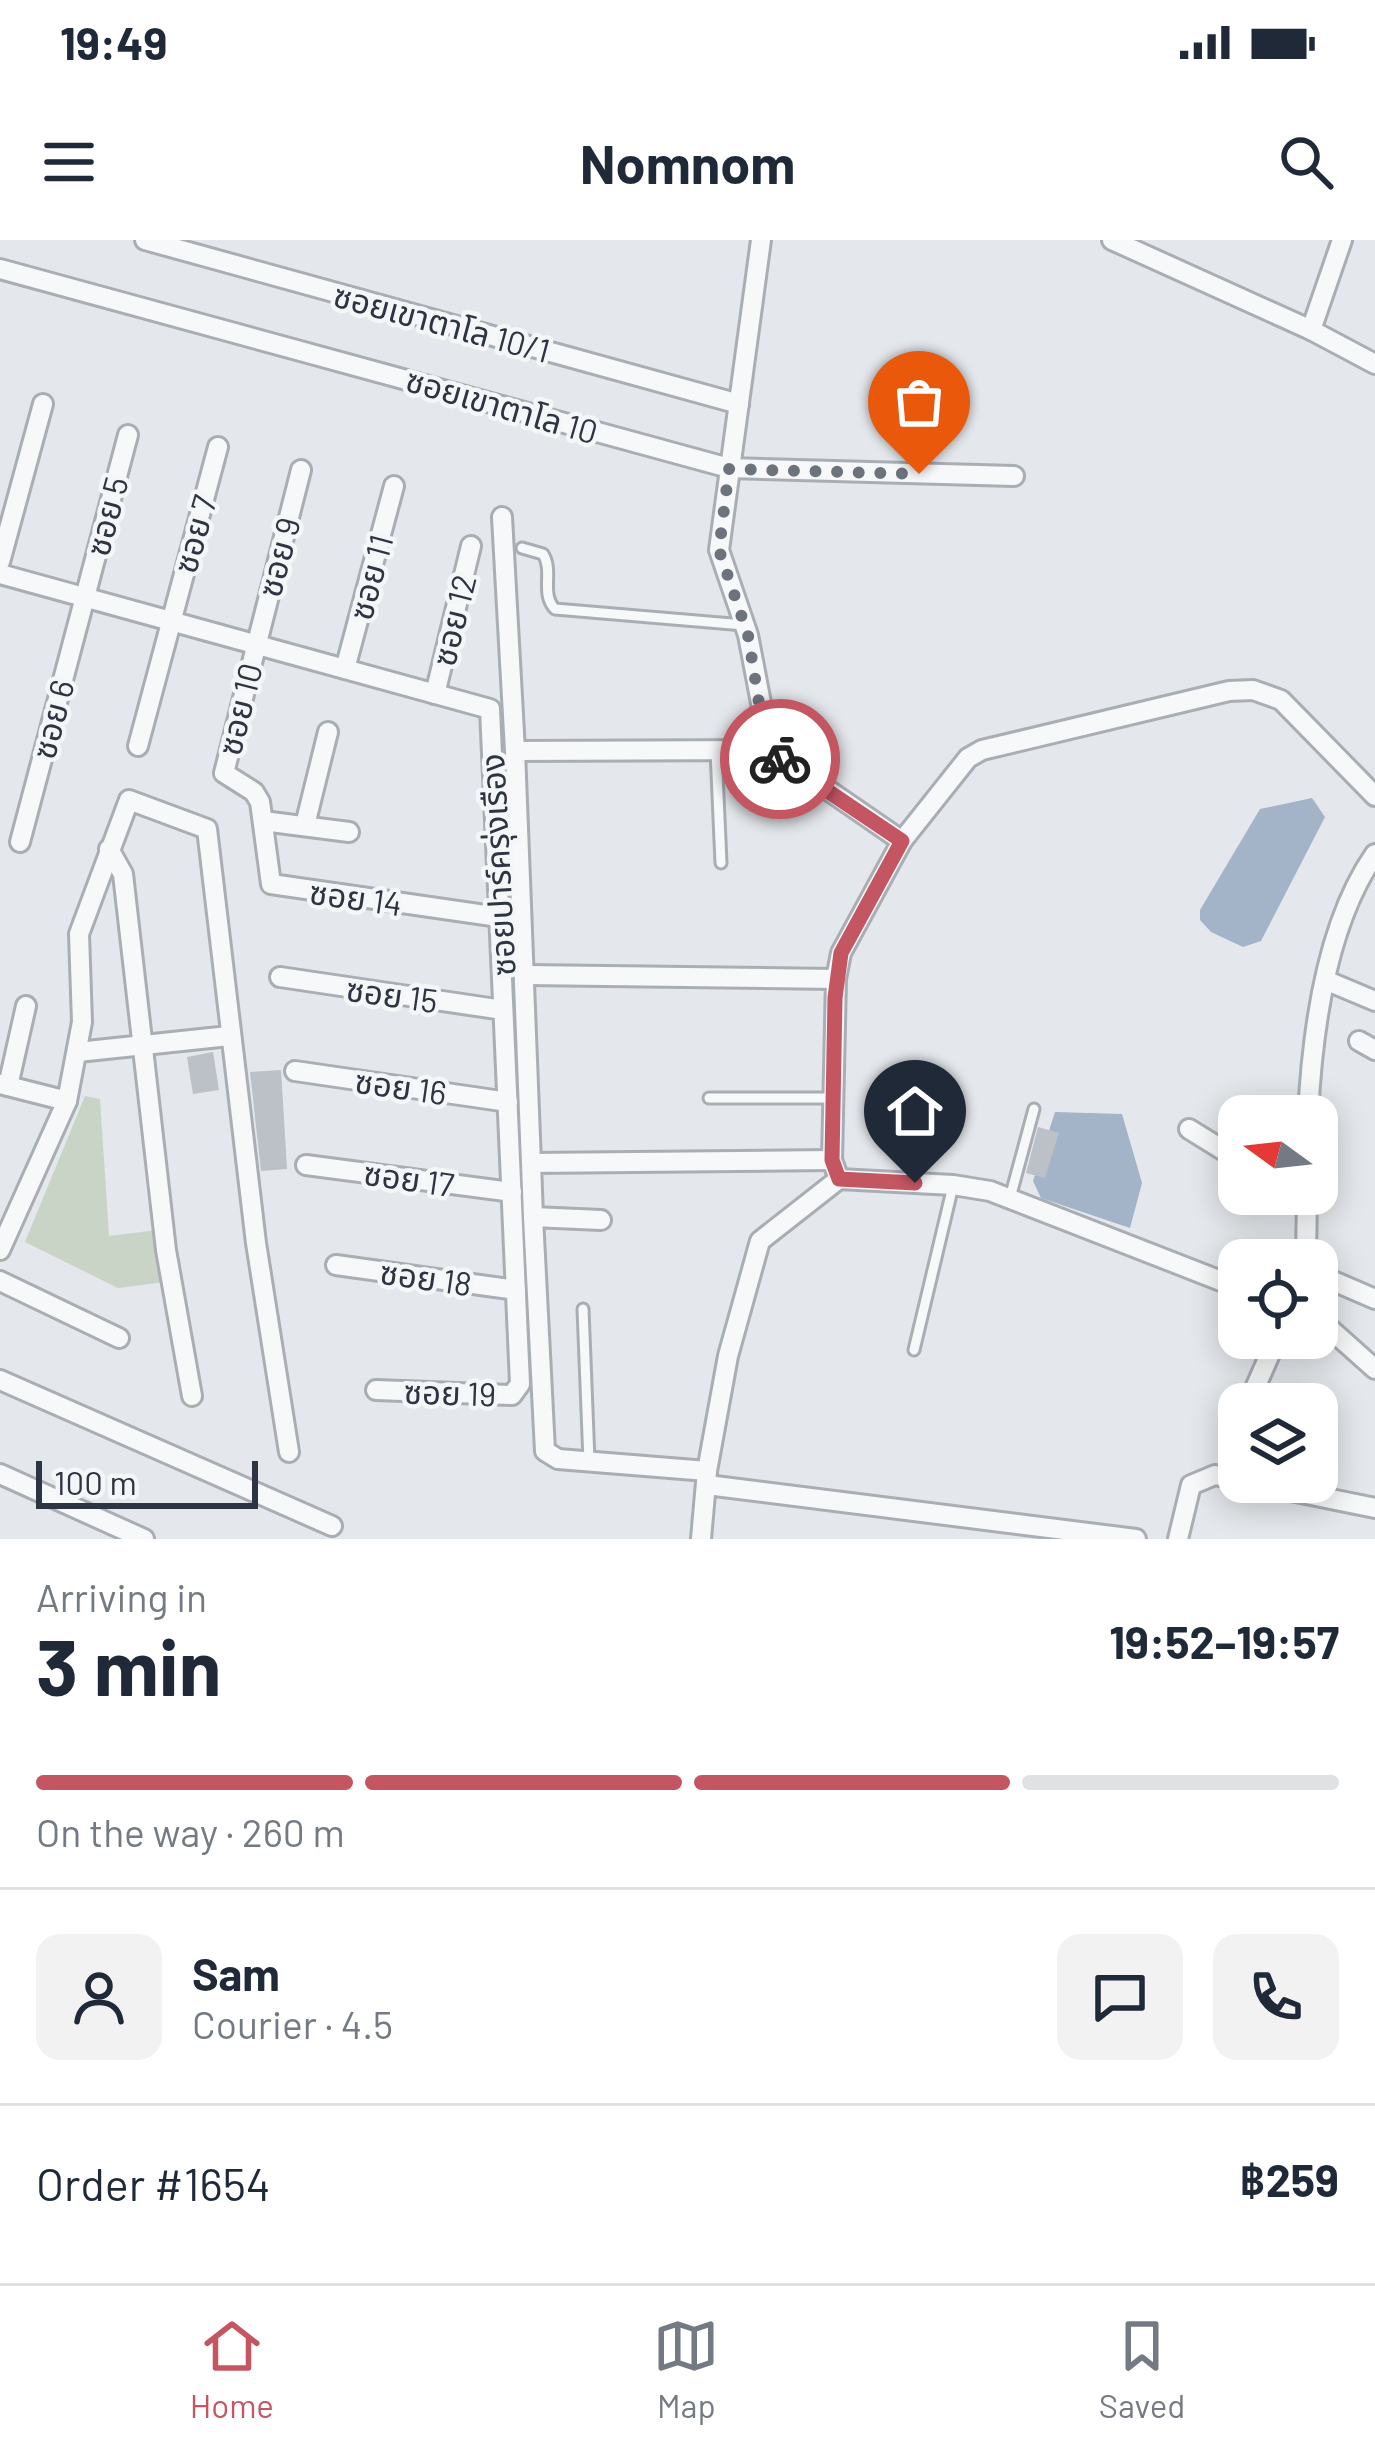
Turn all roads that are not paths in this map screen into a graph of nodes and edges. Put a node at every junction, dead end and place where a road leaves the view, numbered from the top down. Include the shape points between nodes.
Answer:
1 (145, 240) edge
2 (761, 240) edge
3 (1112, 240) edge
4 (1342, 240) edge
5 (0, 268) edge
6 (1311, 330) junction
7 (1375, 364) edge
8 (43, 404) dead end
9 (739, 404) junction
10 (128, 435) dead end
11 (218, 447) dead end
12 (729, 469) junction
13 (301, 470) dead end
14 (1014, 476) dead end
15 (394, 485) dead end
16 (502, 517) dead end
17 (471, 546) dead end
18 (522, 548) dead end
19 (0, 562) edge
20 (0, 574) edge
21 (84, 597) junction
22 (170, 621) junction
23 (744, 625) junction
24 (255, 644) junction
25 (345, 669) junction
26 (435, 694) junction
27 (328, 732) dead end
28 (138, 746) dead end
29 (716, 750) junction
30 (770, 750) junction
31 (515, 751) junction
32 (224, 773) joint
33 (1375, 796) edge
34 (263, 821) junction
35 (305, 825) junction
36 (349, 832) dead end
37 (902, 841) junction
38 (20, 842) dead end
39 (109, 849) junction
40 (1375, 854) edge
41 (721, 863) dead end
42 (499, 917) junction
43 (526, 975) junction
44 (280, 977) dead end
45 (836, 979) junction
46 (1325, 980) junction
47 (1375, 1001) edge
48 (26, 1006) dead end
49 (503, 1010) junction
50 (229, 1036) junction
51 (140, 1047) junction
52 (78, 1052) junction
53 (295, 1071) dead end
54 (4, 1085) edge
55 (1309, 1095) edge
56 (710, 1098) dead end
57 (832, 1098) junction
58 (67, 1101) junction
59 (508, 1102) junction
60 (1034, 1109) dead end
61 (1189, 1129) dead end
62 (1218, 1147) edge
63 (531, 1162) junction
64 (306, 1165) dead end
65 (836, 1169) junction
66 (953, 1185) junction
67 (512, 1192) junction
68 (1010, 1198) junction
69 (532, 1217) junction
70 (601, 1220) dead end
71 (0, 1250) edge
72 (336, 1265) dead end
73 (1218, 1280) edge
74 (0, 1281) edge
75 (1338, 1283) edge
76 (516, 1290) junction
77 (1375, 1299) edge
78 (584, 1309) dead end
79 (1338, 1336) edge
80 (119, 1338) dead end
81 (914, 1350) dead end
82 (1375, 1369) edge
83 (0, 1380) edge
84 (520, 1384) joint
85 (376, 1390) dead end
86 (192, 1396) dead end
87 (289, 1452) dead end
88 (589, 1461) junction
89 (0, 1474) edge
90 (1218, 1476) edge
91 (707, 1478) junction
92 (1338, 1500) edge
93 (1375, 1508) edge
94 (332, 1526) dead end
95 (1018, 1532) edge
96 (144, 1539) edge
97 (701, 1539) edge
98 (1136, 1539) edge
99 (1178, 1539) edge

1 - 9 street, ซอยเขาตาโล 10/1
2 - 9 street
3 - 6 street
4 - 6 street
5 - 12 street, ซอยเขาตาโล 10
6 - 7 street
8 - 19 street
9 - 12 street
10 - 21 street, ซอย 5
11 - 22 street, ซอย 7
12 - 14 street, ซอยเขาตาโล 10
12 - 23 street via 719,550
13 - 24 street, ซอย 9
15 - 25 street, ซอย 11
16 - 31 street
17 - 26 street, ซอย 12
18 - 23 lane via 547,561 555,609
20 - 21 street, ซอยปาร์ครุ่งเรือง
21 - 22 street, ซอยปาร์ครุ่งเรือง
21 - 38 street, ซอย 6
22 - 24 street, ซอยปาร์ครุ่งเรือง
22 - 28 street, ซอย 7
23 - 30 street
24 - 25 street, ซอยปาร์ครุ่งเรือง
24 - 32 street, ซอย 10
25 - 26 street, ซอยปาร์ครุ่งเรือง
26 - 42 street, ซอยปาร์ครุ่งเรือง via 490,709
27 - 35 street
29 - 30 street
29 - 31 street
29 - 41 lane
30 - 37 street
31 - 43 street
32 - 34 street, ซอย 14 via 254,792
33 - 37 street via 1281,700 1229,691 982,750
34 - 35 street
34 - 42 street, ซอย 14 via 271,884
35 - 36 street
37 - 45 street via 841,953
39 - 50 street via 129,800 207,829
39 - 51 street via 123,874
39 - 52 street via 79,934
40 - 46 street
42 - 49 street, ซอยปาร์ครุ่งเรือง
43 - 45 street
43 - 63 street
44 - 49 street, ซอย 15
45 - 57 street
46 - 47 street
46 - 55 street
48 - 54 street
49 - 59 street, ซอยปาร์ครุ่งเรือง
50 - 51 street
50 - 87 street
51 - 52 street
51 - 86 street
52 - 58 street
53 - 59 street, ซอย 16
54 - 58 street
56 - 57 lane
57 - 65 street
58 - 71 street
59 - 67 street, ซอยปาร์ครุ่งเรือง
60 - 68 lane
61 - 62 street
63 - 65 street
63 - 69 street
64 - 67 street, ซอย 17
65 - 66 street
65 - 91 street via 760,1241 728,1356
66 - 68 street
66 - 81 lane
67 - 76 street, ซอยปาร์ครุ่งเรือง
68 - 73 street
69 - 70 street
69 - 88 street via 544,1451
72 - 76 street, ซอย 18
74 - 80 street
75 - 77 street
76 - 84 street, ซอยปาร์ครุ่งเรือง
78 - 88 lane
79 - 82 street
83 - 94 street
84 - 85 street, ซอย 19 via 512,1395
88 - 91 street
89 - 96 street
90 - 99 street via 1191,1485
91 - 95 street
91 - 97 street
92 - 93 street
95 - 98 street

